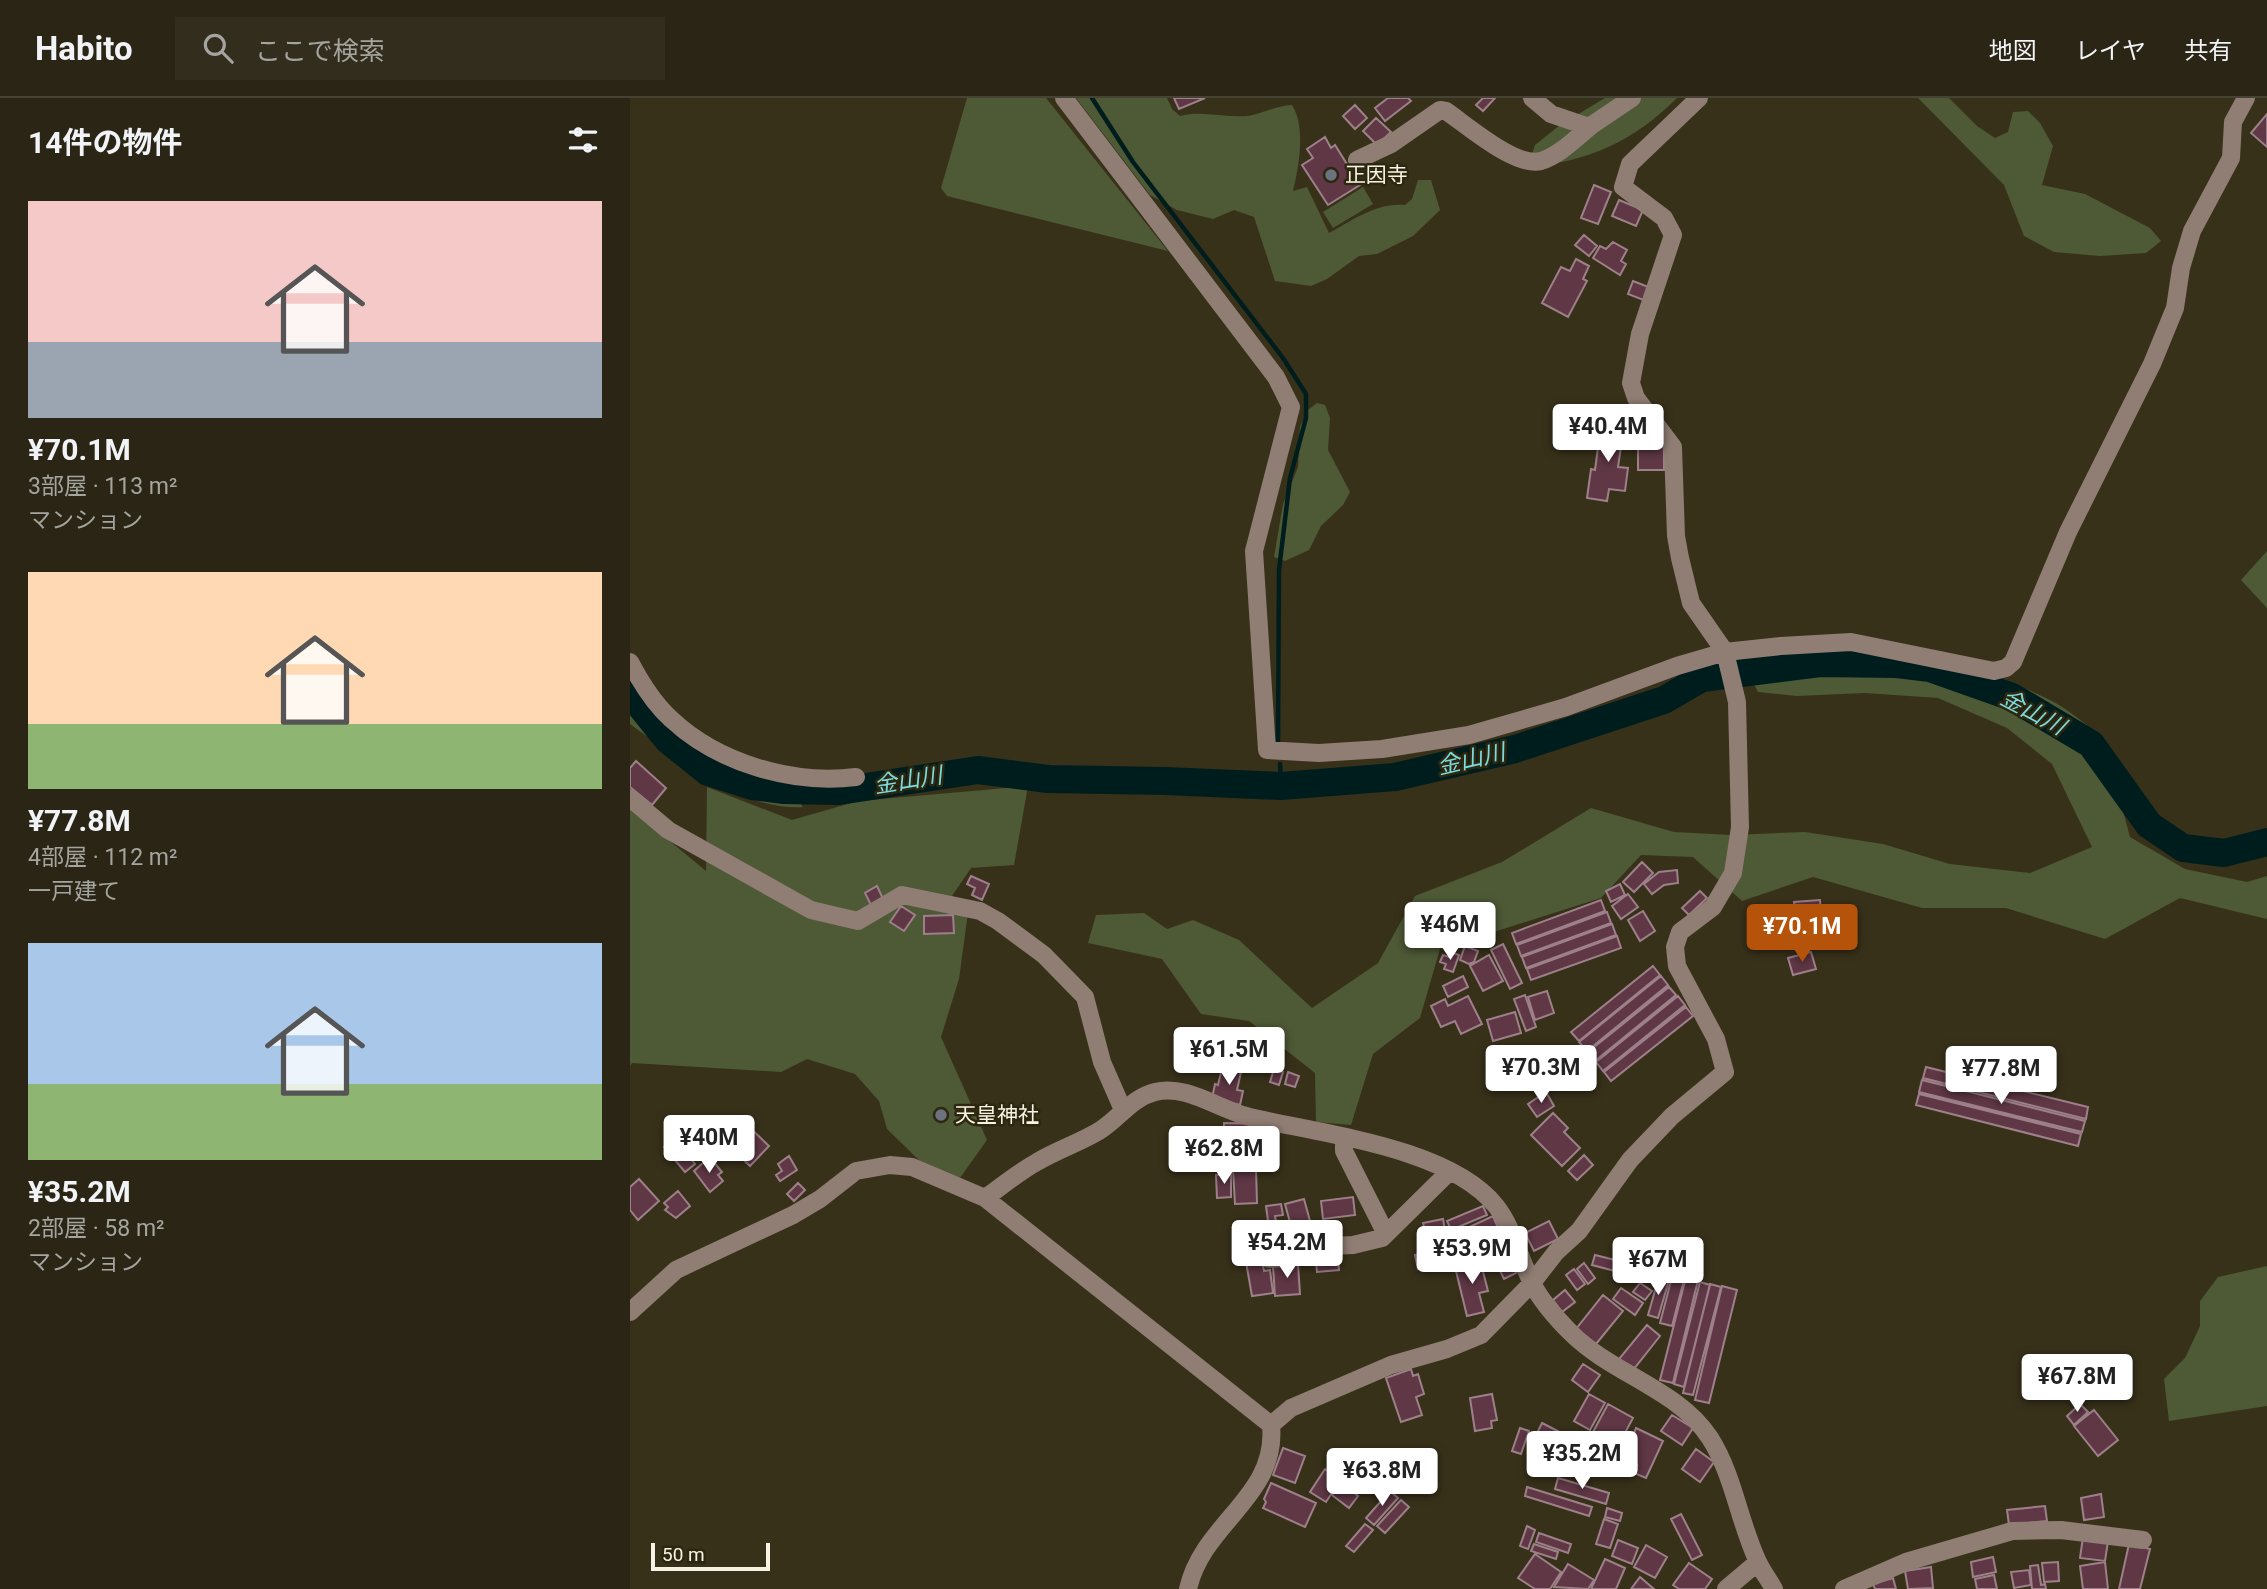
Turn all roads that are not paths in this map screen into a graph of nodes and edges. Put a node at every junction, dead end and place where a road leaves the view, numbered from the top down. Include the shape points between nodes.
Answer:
1 (1064, 98) edge
2 (1532, 98) edge
3 (1632, 98) edge
4 (1699, 98) edge
5 (2246, 98) edge
6 (1591, 126) junction
7 (1357, 160) dead end
8 (1727, 656) junction
9 (630, 662) edge
10 (856, 777) dead end
11 (630, 798) edge
12 (1123, 1110) junction
13 (1344, 1137) junction
14 (1450, 1171) junction
15 (985, 1198) junction
16 (1386, 1234) junction
17 (1269, 1259) dead end
18 (1532, 1283) junction
19 (630, 1312) edge
20 (1271, 1425) junction
21 (2143, 1540) dead end
22 (1758, 1563) junction
23 (1188, 1589) edge
24 (1727, 1589) edge
25 (1774, 1589) edge
26 (1844, 1589) edge

1 - 8 street via 1276,377 1292,407 1254,551 1267,750 1382,749 1469,734 1566,707 1677,666
2 - 6 street via 1551,114
3 - 6 street
4 - 8 street via 1630,164 1625,177 1623,187 1664,218 1673,235 1640,334 1631,383 1636,398 1674,447 1676,536 1691,603
5 - 8 street via 2233,122 2231,158 2192,231 2170,319 2152,364 2067,532 2013,662 1994,671 1852,642
6 - 7 street via 1540,161 1518,160 1440,110 1391,144
8 - 18 street via 1737,702 1740,827 1733,873 1713,907 1680,932 1675,947 1677,966 1716,1038 1726,1072 1672,1116 1630,1160 1579,1231
9 - 10 street via 645,690 670,719 710,749 782,774 828,781
11 - 12 street via 668,830 811,911 858,921 902,895 980,911 998,921 1044,955 1085,998 1102,1062
12 - 13 street via 1141,1096 1181,1092 1243,1115
12 - 15 street via 1101,1130 1037,1162
13 - 14 street via 1365,1139
13 - 16 street via 1344,1151
14 - 16 street
14 - 18 street via 1496,1206
15 - 19 street via 912,1167 890,1165 856,1171 793,1215 676,1270
15 - 20 street
16 - 17 street via 1374,1242
18 - 20 street via 1481,1335 1391,1365 1291,1408
18 - 22 street via 1572,1334 1692,1415 1726,1470
20 - 23 street via 1264,1474 1204,1549
21 - 26 street via 2012,1531 1906,1562
22 - 24 street
22 - 25 street

